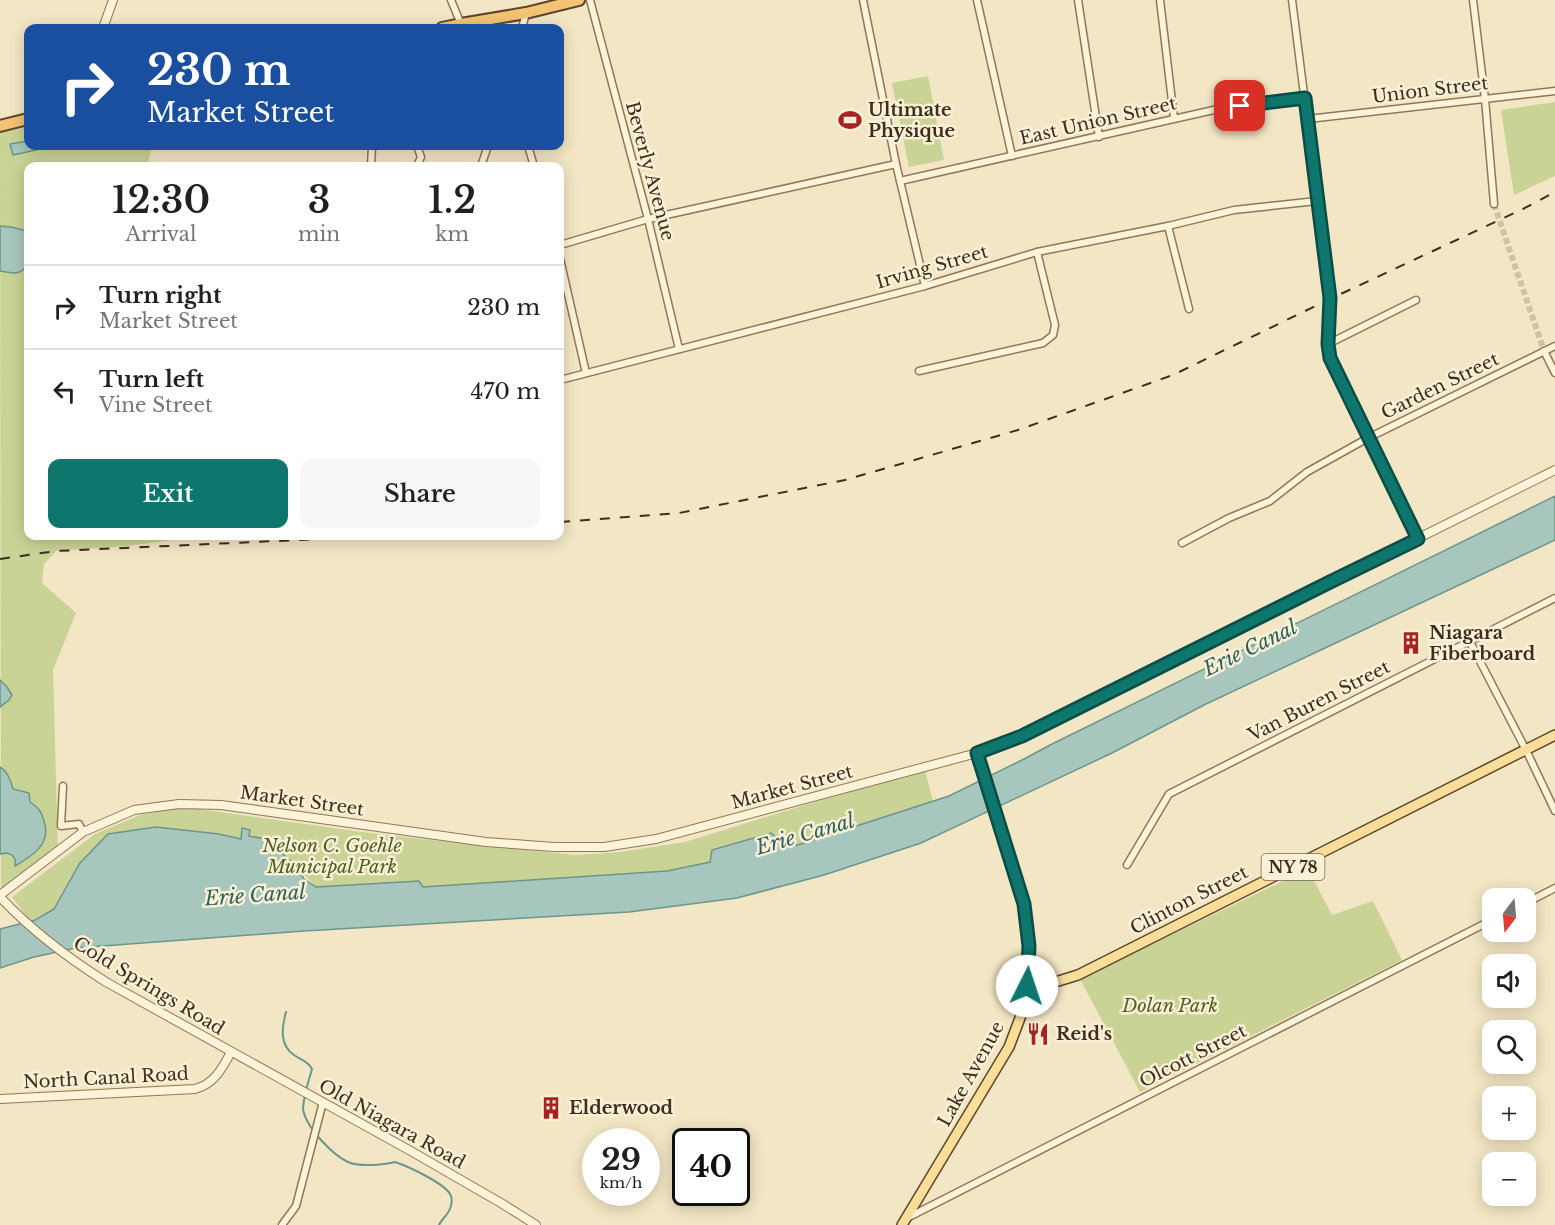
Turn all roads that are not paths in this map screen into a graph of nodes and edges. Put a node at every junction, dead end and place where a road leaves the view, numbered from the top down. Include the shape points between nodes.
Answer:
1 (113, 0) edge
2 (451, 0) edge
3 (579, 0) edge
4 (590, 0) edge
5 (863, 0) edge
6 (977, 0) edge
7 (1078, 0) edge
8 (1160, 0) edge
9 (1292, 0) edge
10 (1473, 0) edge
11 (526, 13) junction
12 (104, 24) edge
13 (461, 24) joint
14 (523, 24) edge
15 (1555, 91) edge
16 (1305, 98) junction
17 (1485, 99) junction
18 (1174, 118) junction
19 (1308, 119) junction
20 (24, 120) edge
21 (0, 126) edge
22 (1098, 137) junction
23 (1012, 156) junction
24 (896, 164) junction
25 (900, 181) junction
26 (1317, 201) junction
27 (1494, 204) tunnel mouth
28 (648, 219) junction
29 (1168, 226) junction
30 (564, 244) edge
31 (1036, 252) junction
32 (564, 277) edge
33 (925, 286) junction
34 (1416, 300) dead end
35 (1189, 309) dead end
36 (1328, 344) junction
37 (1555, 346) edge
38 (679, 349) junction
39 (1544, 351) junction
40 (919, 372) dead end
41 (586, 373) junction
42 (1555, 373) edge
43 (564, 379) edge
44 (1368, 438) junction
45 (1555, 470) edge
46 (1418, 539) junction
47 (1182, 543) dead end
48 (1555, 598) edge
49 (1470, 642) junction
50 (1555, 735) edge
51 (1526, 750) junction
52 (977, 753) junction
53 (63, 786) dead end
54 (1555, 811) edge
55 (83, 832) junction
56 (1127, 865) dead end
57 (1555, 888) edge
58 (0, 896) edge
59 (1536, 898) edge
60 (1482, 925) edge
61 (1027, 986) junction
62 (231, 1052) junction
63 (0, 1099) edge
64 (323, 1102) junction
65 (904, 1222) edge
66 (282, 1225) edge
67 (536, 1225) edge

1 - 12 street
2 - 13 street
3 - 11 highway
4 - 28 street, Beverly Avenue
5 - 24 street
6 - 23 street
7 - 22 street
8 - 18 street
9 - 16 street
10 - 17 street
11 - 13 highway
11 - 14 street
15 - 17 street, Union Street
16 - 18 street, East Union Street
16 - 19 street
17 - 19 street, Union Street
17 - 27 street
18 - 22 street, East Union Street
19 - 26 street
20 - 21 highway
22 - 23 street, East Union Street
23 - 25 street, East Union Street
24 - 25 street
24 - 28 street
25 - 33 street
26 - 29 street, Irving Street via 1234,210
26 - 36 street via 1330,298
28 - 30 street
28 - 38 street, Beverly Avenue
29 - 31 street, Irving Street
29 - 35 street
31 - 33 street, Irving Street
31 - 40 street via 1055,325 1053,335 1043,343
32 - 41 street
33 - 38 street, Irving Street
34 - 36 street
36 - 44 street via 1330,358
37 - 39 street, Garden Street
38 - 41 street, Irving Street
39 - 42 street
39 - 44 street, Garden Street
41 - 43 street, Irving Street
44 - 46 street
44 - 47 street, Garden Street via 1307,472 1270,501
45 - 46 street, Market Street
46 - 52 street, Market Street via 1022,736
48 - 49 street, Van Buren Street
49 - 51 street
49 - 56 street, Van Buren Street via 1169,794
50 - 51 main road, Clinton Street / NY 78
51 - 54 street
51 - 61 main road, Clinton Street / NY 78 via 1078,975
52 - 55 street, Market Street via 656,839 604,847 486,842 221,805 178,804 134,810
52 - 61 street, Lake Avenue via 1026,914
53 - 55 street via 61,826 79,824
55 - 58 street, Market Street
57 - 59 street
58 - 62 street, Cold Springs Road via 51,944 83,967
60 - 65 street, Olcott Street
61 - 65 main road, Lake Avenue via 1009,1047
62 - 63 street, North Canal Road via 214,1078 195,1089
62 - 64 street, Old Niagara Road
64 - 66 street via 296,1206
64 - 67 street, Old Niagara Road

